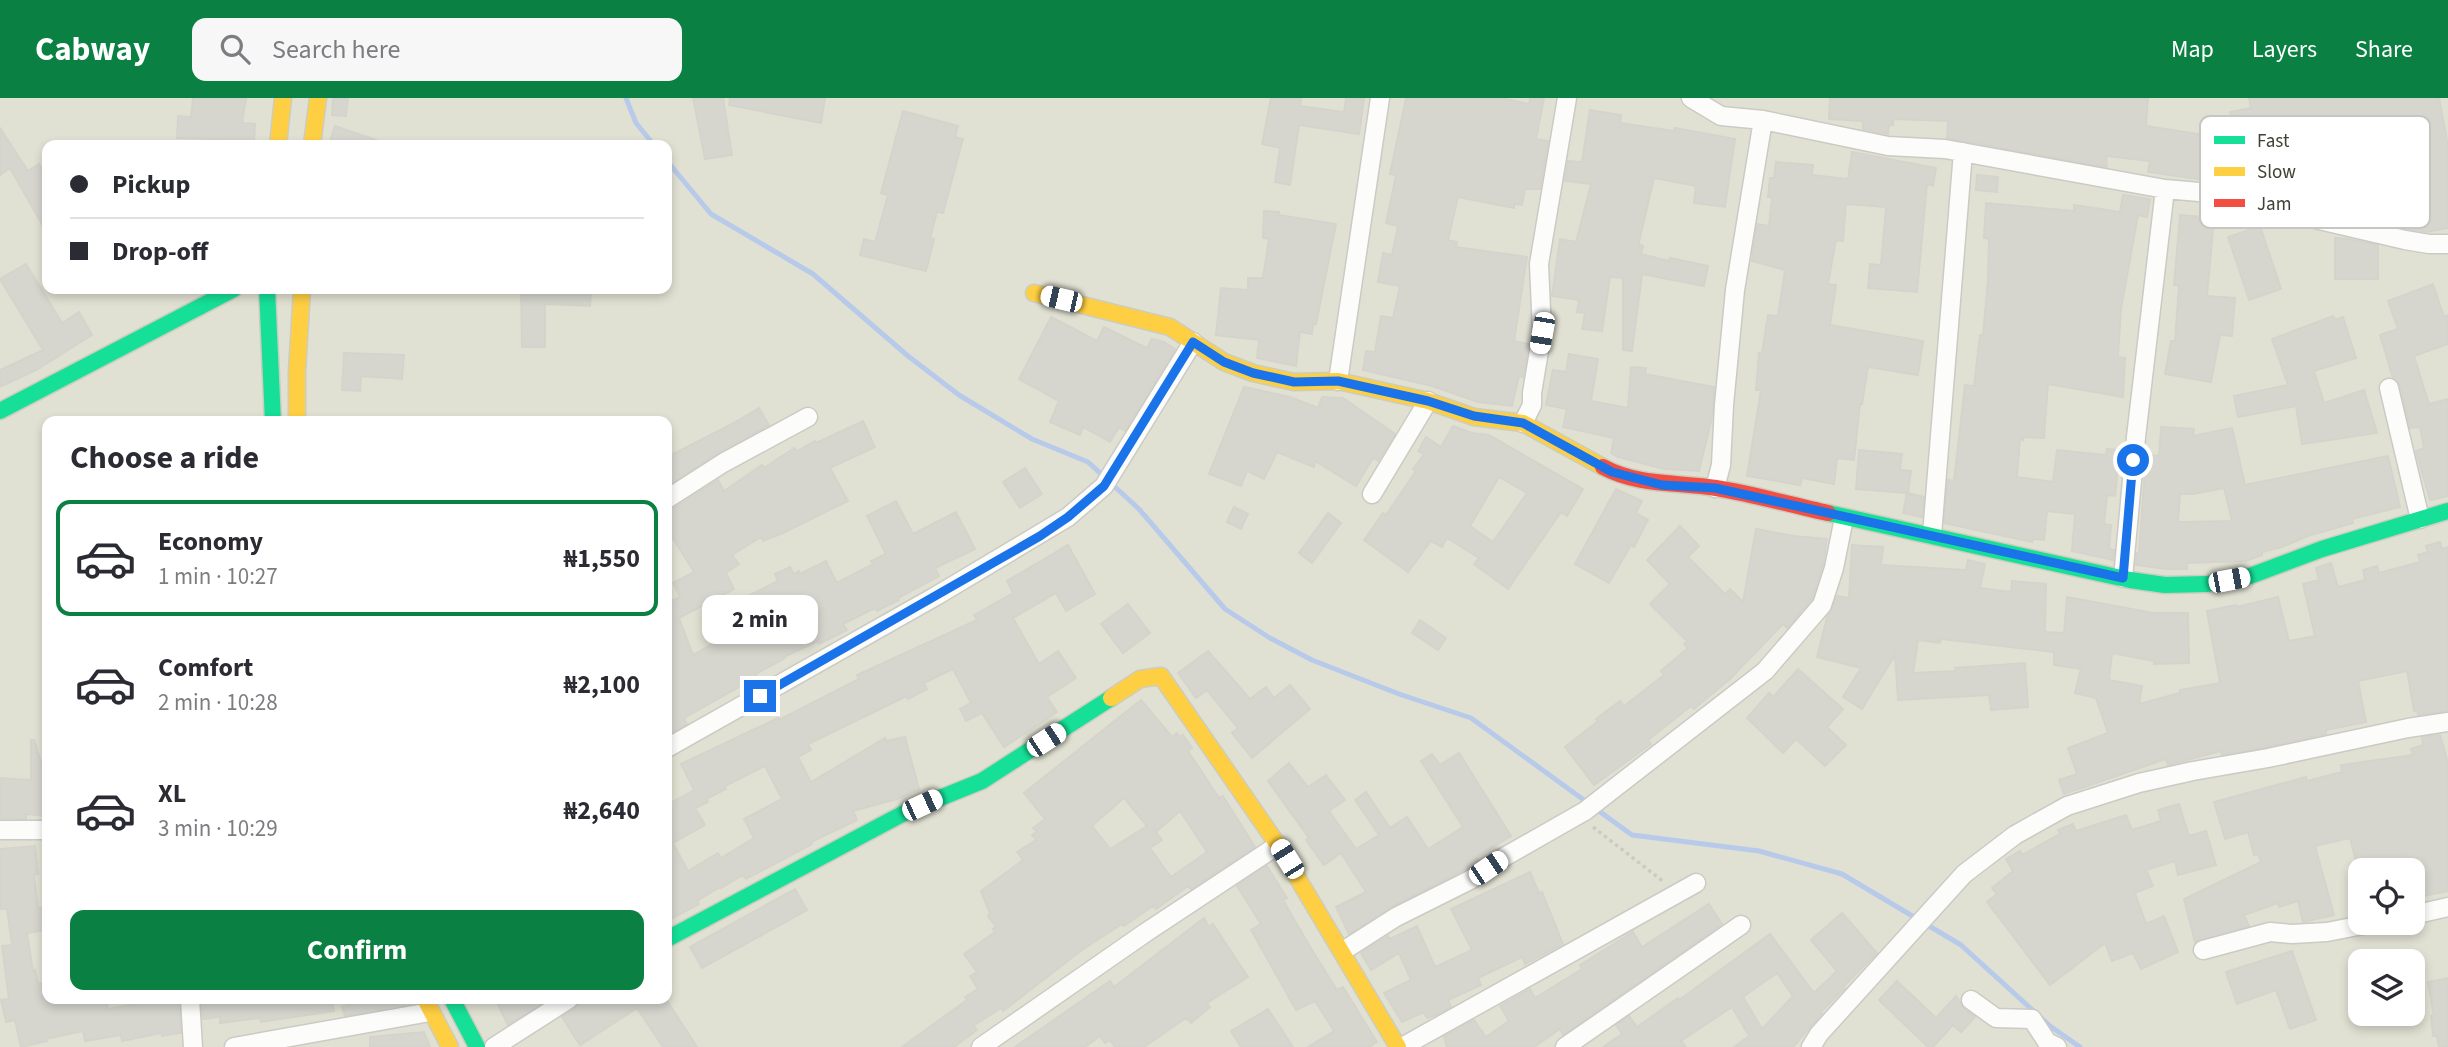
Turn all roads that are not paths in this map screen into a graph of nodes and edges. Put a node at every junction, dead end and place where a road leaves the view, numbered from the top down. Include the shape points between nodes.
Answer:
1 (283, 98) edge
2 (318, 98) edge
3 (1380, 98) edge
4 (1567, 98) edge
5 (1691, 98) edge
6 (1763, 120) junction
7 (279, 140) edge
8 (313, 140) edge
9 (1963, 152) junction
10 (2165, 189) junction
11 (2200, 192) edge
12 (2354, 228) edge
13 (2448, 244) edge
14 (1034, 293) dead end
15 (224, 294) edge
16 (267, 294) edge
17 (302, 294) edge
18 (1193, 342) junction
19 (1338, 381) junction
20 (2389, 388) dead end
21 (1428, 401) junction
22 (0, 411) edge
23 (273, 416) edge
24 (297, 416) edge
25 (808, 416) dead end
26 (1523, 423) junction
27 (1715, 488) junction
28 (1372, 494) dead end
29 (672, 496) edge
30 (2448, 510) edge
31 (1844, 518) junction
32 (2420, 519) junction
33 (1932, 535) junction
34 (2123, 578) junction
35 (2448, 722) edge
36 (672, 744) edge
37 (0, 830) edge
38 (42, 830) edge
39 (1278, 845) junction
40 (1696, 883) dead end
41 (2448, 907) edge
42 (2425, 912) edge
43 (1741, 925) dead end
44 (2348, 928) edge
45 (672, 936) edge
46 (2203, 950) dead end
47 (1343, 951) junction
48 (1970, 1000) dead end
49 (190, 1004) edge
50 (455, 1004) edge
51 (561, 1004) edge
52 (427, 1005) edge
53 (192, 1047) edge
54 (234, 1047) edge
55 (450, 1047) edge
56 (477, 1047) edge
57 (494, 1047) edge
58 (981, 1047) edge
59 (1400, 1047) edge
60 (1565, 1047) edge
61 (1811, 1047) edge
62 (2057, 1047) edge

1 - 7 street
2 - 8 street
3 - 19 street
4 - 26 street via 1539,264 1542,333 1532,405
5 - 6 street via 1721,116
6 - 9 street via 1888,146
6 - 27 street via 1735,290 1721,465
9 - 10 street
9 - 33 street
10 - 11 street
10 - 34 street
12 - 13 street
14 - 18 street via 1170,327
15 - 22 street
16 - 23 street
17 - 24 street
18 - 19 street via 1224,362 1253,373 1294,382
18 - 36 street via 1104,486 1068,517
19 - 21 street
20 - 32 street
21 - 26 street via 1474,416
21 - 28 street
25 - 29 street
26 - 27 street via 1612,472 1662,485
27 - 31 street
30 - 32 street
31 - 33 street
31 - 47 street via 1822,605 1765,671 1581,813
32 - 34 street via 2250,576 2165,585
33 - 34 street
35 - 61 street via 2193,771 2067,806 1986,856 1938,902
37 - 38 street
39 - 45 street via 1161,676 1140,679 982,781 908,811
39 - 47 street
39 - 58 street
40 - 59 street
41 - 42 street
43 - 60 street
44 - 46 street via 2270,932
47 - 59 street
48 - 62 street via 1996,1018 2032,1019 2047,1042
49 - 53 street
50 - 56 street
51 - 57 street
52 - 54 street
52 - 55 street

